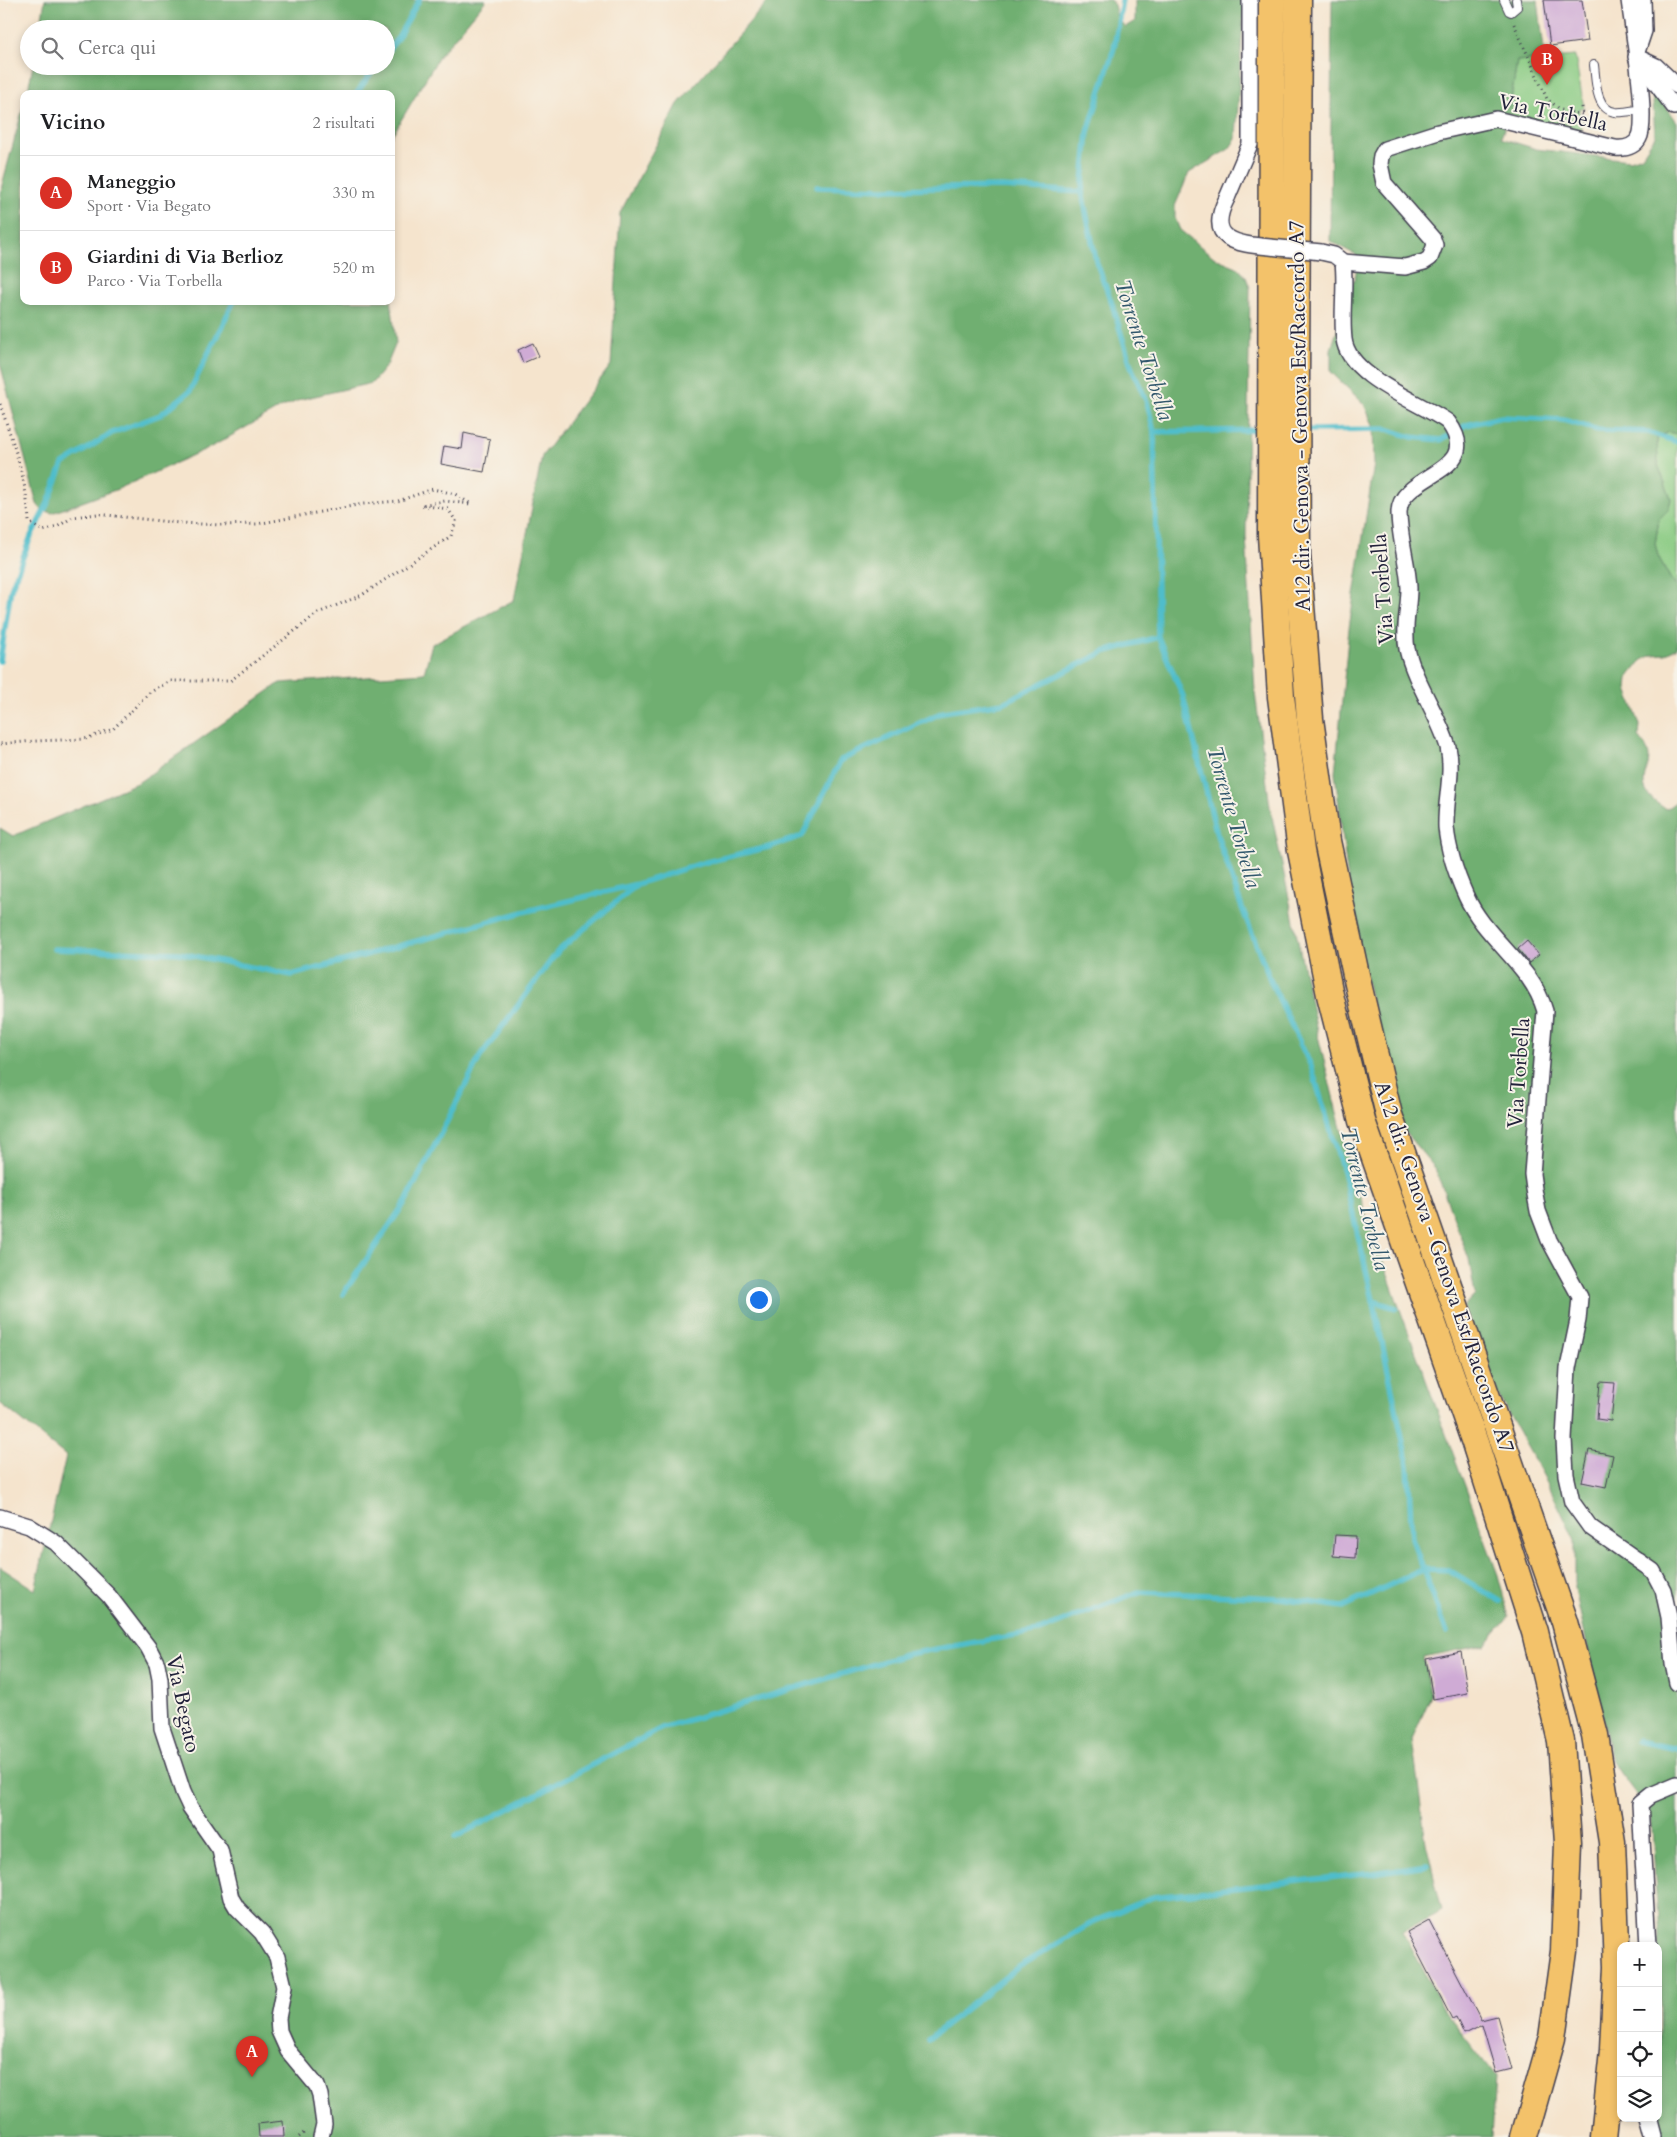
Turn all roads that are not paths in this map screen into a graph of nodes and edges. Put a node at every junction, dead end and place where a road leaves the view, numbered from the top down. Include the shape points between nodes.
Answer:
1 (1250, 0) edge
2 (1272, 0) edge
3 (1298, 0) edge
4 (1504, 0) edge
5 (1516, 0) edge
6 (1628, 0) edge
7 (1643, 0) edge
8 (1636, 56) junction
9 (1594, 65) dead end
10 (1677, 86) edge
11 (1674, 108) dead end
12 (1643, 109) junction
13 (1343, 262) junction
14 (0, 1517) edge
15 (1677, 1683) edge
16 (1677, 1784) edge
17 (1648, 1942) edge
18 (1648, 2122) edge
19 (321, 2137) edge
20 (1524, 2137) edge
21 (1604, 2137) edge
22 (1652, 2137) edge

1 - 13 street, Via Torbella, bridge via 1250,144 1220,213 1225,236 1231,241 1251,245 1321,252 1334,255
2 - 20 highway via 1271,535 1280,698 1301,851 1330,995 1362,1121 1475,1444 1536,1632 1561,1741 1568,1843 1564,1951 1552,2038
3 - 21 highway, A12 dir. Genova - Genova Est/Raccordo A7 via 1297,555 1310,719 1327,841 1389,1115 1565,1622 1594,1735 1612,1842 1617,1967
4 - 5 lane via 1509,12 1516,10
6 - 8 street, Via Torbella
7 - 8 street, Via Torbella via 1644,31
8 - 10 street via 1656,66
8 - 11 street
8 - 12 street, Via Torbella
9 - 12 lane via 1599,100 1606,108 1615,112
12 - 13 street, Via Torbella via 1639,139 1623,149 1496,119 1438,132 1385,149 1380,164 1384,183 1428,231 1435,245 1433,252 1424,262 1405,267
13 - 15 street, Via Torbella via 1344,339 1349,355 1356,364 1392,390 1448,422 1454,430 1453,459 1448,466 1414,487 1399,510 1409,589 1407,648 1448,747 1451,761 1446,826 1457,873 1474,912 1489,934 1530,978 1545,1011 1532,1174 1538,1211 1549,1240 1580,1297 1568,1368 1564,1439 1566,1475 1572,1502 1590,1527 1652,1571 1663,1590
14 - 19 street, Via Begato via 29,1526 56,1543 109,1596 157,1664 162,1728 182,1792 220,1850 231,1898 262,1933 277,1957 284,1987 279,2031 288,2051 317,2086 324,2124
16 - 17 street via 1640,1804
18 - 22 street

